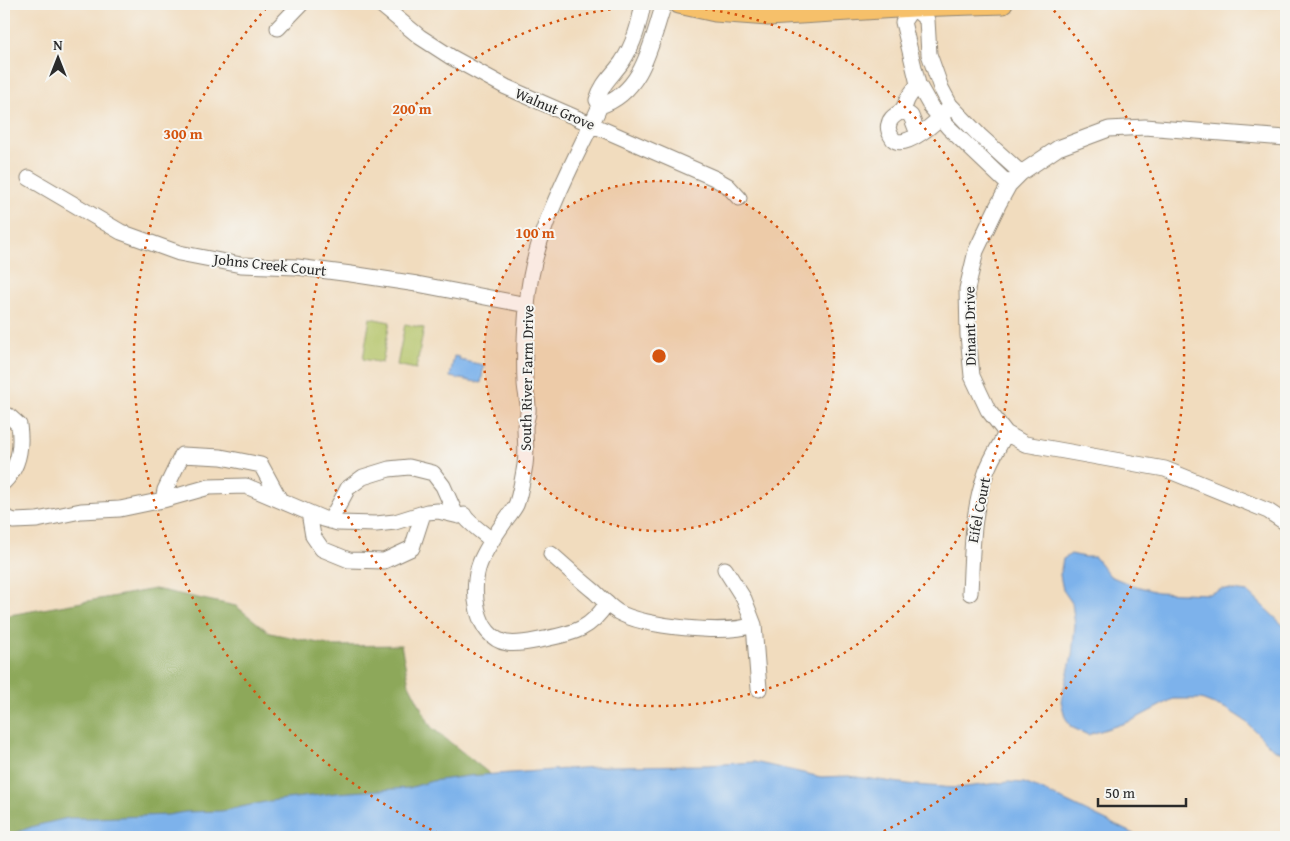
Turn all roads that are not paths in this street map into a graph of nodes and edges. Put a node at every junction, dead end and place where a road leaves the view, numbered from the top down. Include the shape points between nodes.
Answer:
1 (301, 4) edge
2 (380, 4) edge
3 (643, 4) edge
4 (664, 4) edge
5 (679, 4) edge
6 (1003, 4) edge
7 (913, 5) edge
8 (278, 28) dead end
9 (929, 54) junction
10 (912, 59) junction
11 (918, 84) junction
12 (950, 105) junction
13 (600, 106) junction
14 (903, 110) junction
15 (940, 117) junction
16 (591, 124) junction
17 (918, 134) junction
18 (1286, 138) edge
19 (1021, 173) junction
20 (29, 178) dead end
21 (1009, 185) junction
22 (739, 198) dead end
23 (527, 305) junction
24 (4, 416) edge
25 (1006, 433) junction
26 (4, 482) edge
27 (163, 500) junction
28 (280, 500) junction
29 (308, 513) junction
30 (423, 514) junction
31 (456, 515) junction
32 (4, 517) edge
33 (330, 521) junction
34 (1286, 523) edge
35 (492, 541) junction
36 (552, 554) dead end
37 (725, 568) dead end
38 (970, 593) dead end
39 (607, 603) junction
40 (754, 625) junction
41 (760, 689) dead end

1 - 8 street
2 - 16 street, Walnut Grove via 450,57 506,88
3 - 13 street, South River Farm Drive via 632,44 600,89 597,100
4 - 13 street via 639,75 620,97
5 - 7 main road via 716,12 768,16
6 - 7 main road
7 - 9 street via 927,20
7 - 10 street via 903,22
9 - 10 street
9 - 12 street
10 - 11 street
11 - 14 street
11 - 15 street
12 - 15 street
12 - 19 street
13 - 16 street, South River Farm Drive
14 - 17 street via 910,116
14 - 17 street via 892,117 889,133 898,142
15 - 17 street
15 - 21 street
16 - 22 street, Walnut Grove via 714,178
16 - 23 street, South River Farm Drive via 541,236
18 - 19 street, Dinant Drive via 1145,127 1109,129 1058,148
19 - 21 street, Dinant Drive
20 - 23 street, Johns Creek Court via 121,232 179,252 241,265 297,267 370,276
21 - 25 street, Dinant Drive via 976,251 967,289 972,376 988,410
23 - 35 street, South River Farm Drive via 525,464 516,505
24 - 26 street via 9,416 19,425 21,439 15,467
25 - 34 street, Dinant Drive via 1025,444 1165,468 1268,511
25 - 38 street, Eifel Court via 987,470 978,501
27 - 28 street via 209,487 246,486
27 - 28 street via 182,455 221,457 261,465
27 - 32 street via 38,520 14,521
28 - 29 street
29 - 30 street via 313,536 322,549 350,560 384,561 412,548
29 - 33 street
30 - 31 street via 438,511
30 - 33 street via 376,524
31 - 33 street via 443,486 433,473 410,467 389,469 363,478 348,488
31 - 35 street via 464,515
35 - 39 street, South River Farm Drive via 480,564 476,593 484,626 497,640 522,644 572,634 592,622
36 - 39 street
37 - 40 street via 744,599
39 - 40 street via 630,617 670,626 722,630
40 - 41 street

